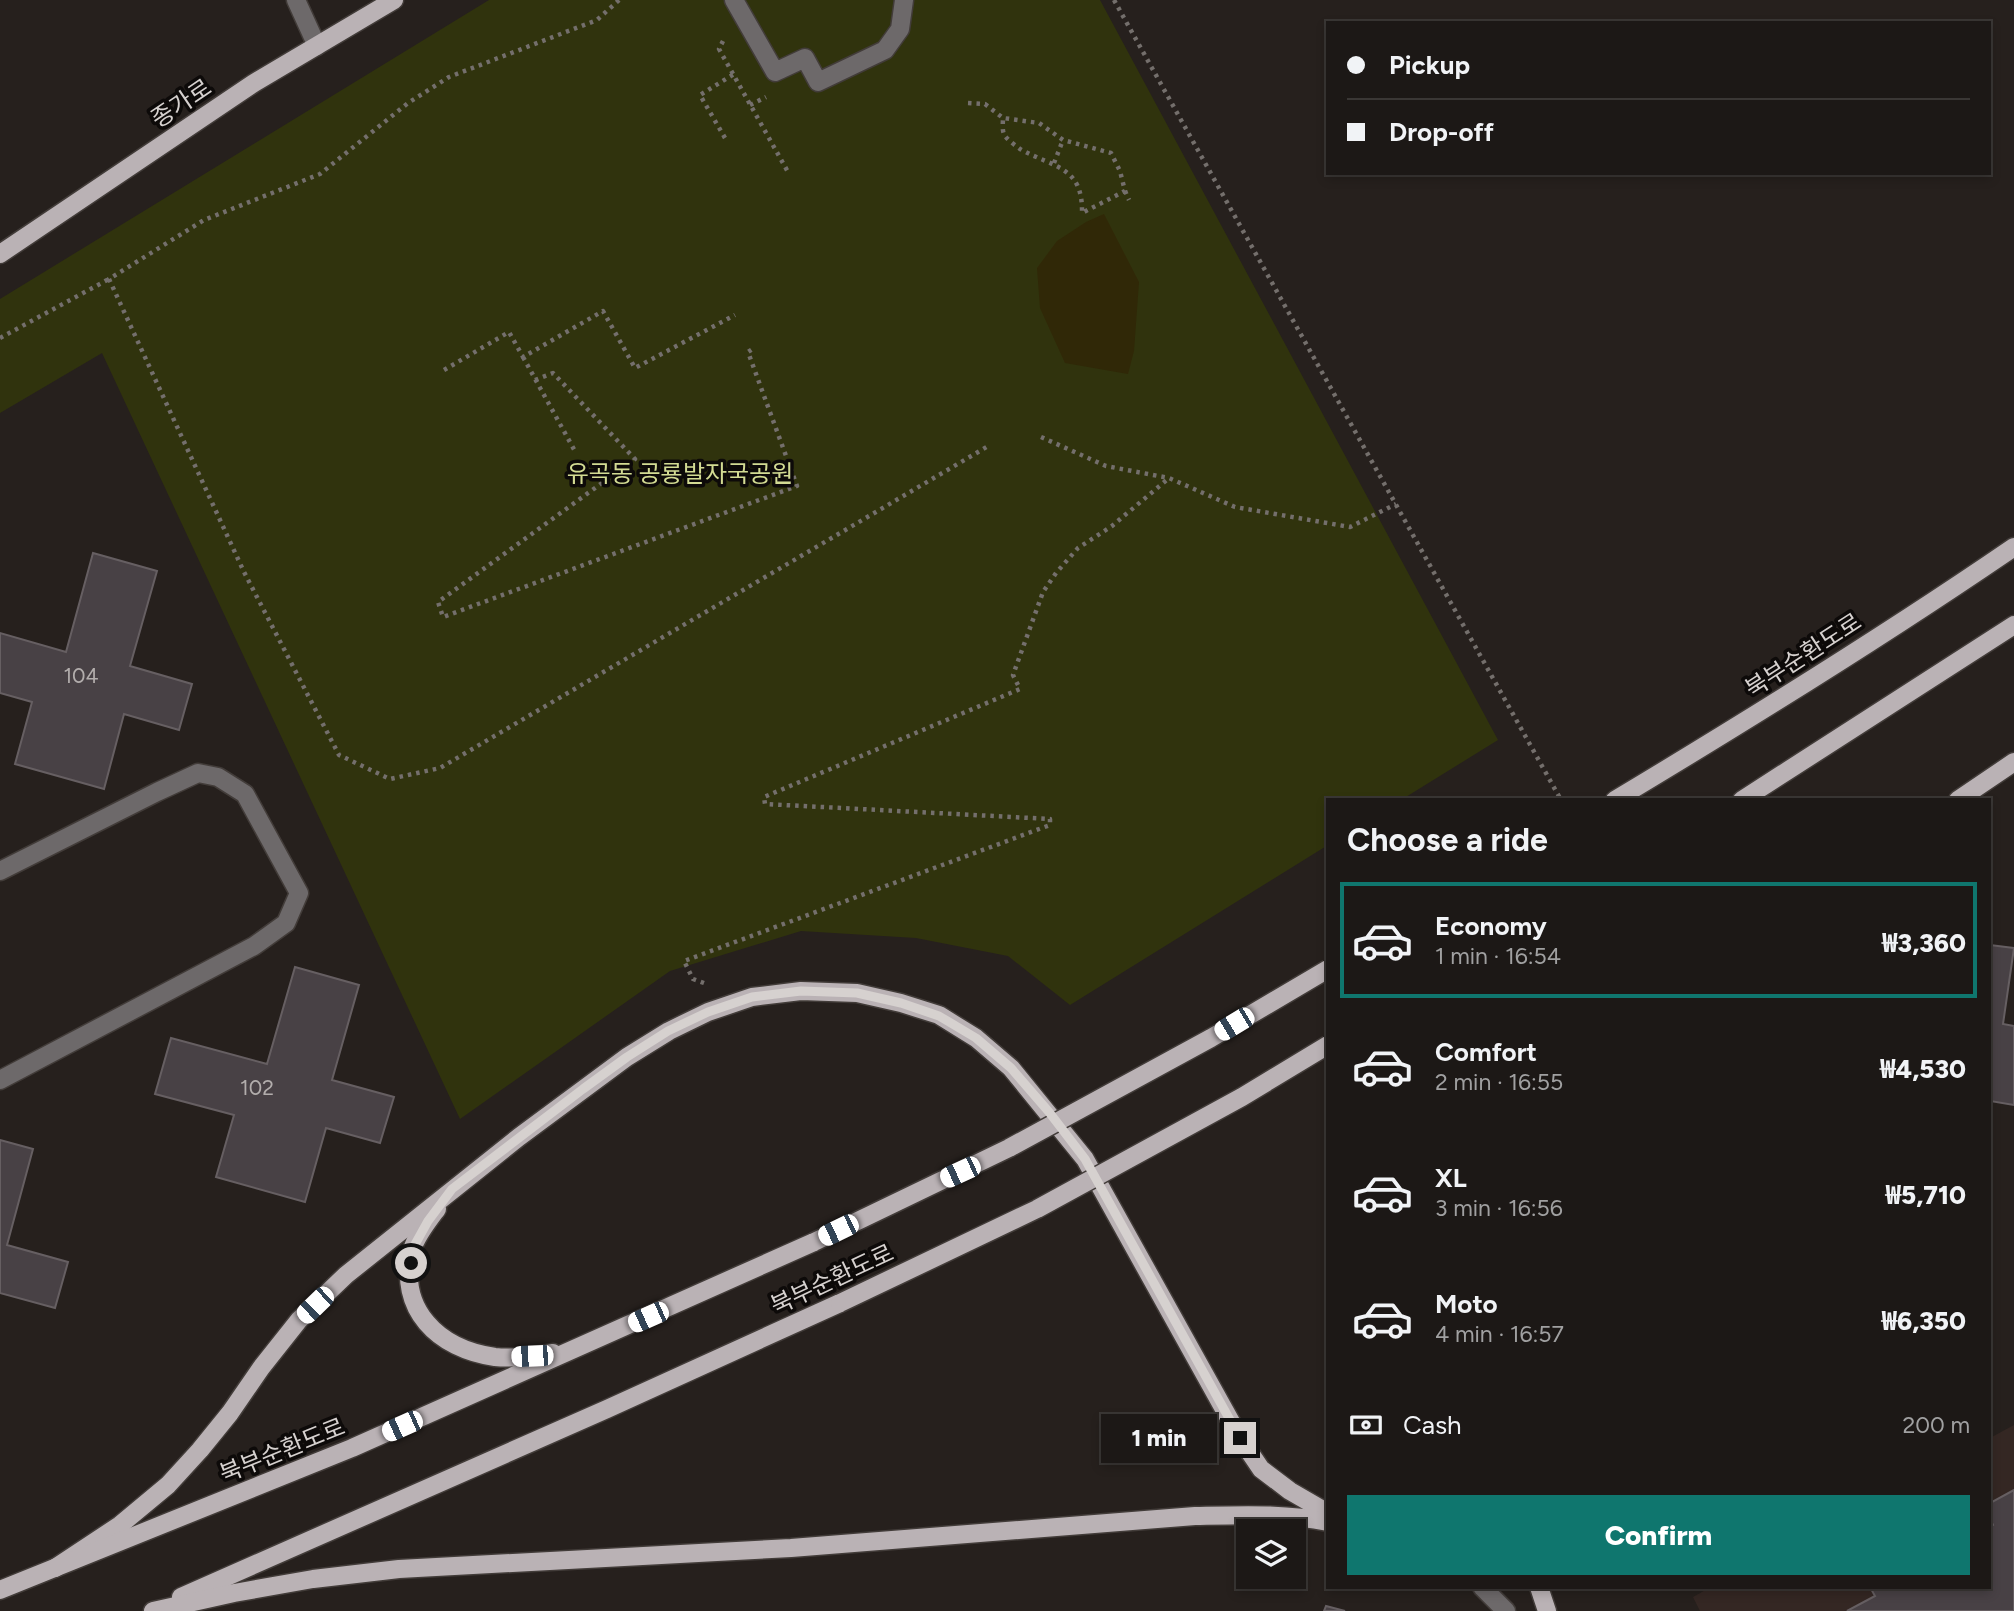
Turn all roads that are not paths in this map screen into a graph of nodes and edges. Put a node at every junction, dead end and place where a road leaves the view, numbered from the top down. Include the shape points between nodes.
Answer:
1 (296, 0) edge
2 (394, 0) edge
3 (904, 0) edge
4 (736, 4) edge
5 (317, 46) junction
6 (0, 254) edge
7 (2014, 547) edge
8 (2014, 625) edge
9 (2014, 762) edge
10 (1618, 798) edge
11 (1745, 798) edge
12 (1961, 798) edge
13 (0, 871) edge
14 (1326, 970) edge
15 (1326, 1046) edge
16 (0, 1080) edge
17 (452, 1189) junction
18 (577, 1349) junction
19 (1326, 1512) edge
20 (1326, 1522) edge
21 (55, 1568) junction
22 (1484, 1589) edge
23 (1540, 1589) edge
24 (0, 1590) edge
25 (151, 1611) edge
26 (1506, 1611) edge
27 (1546, 1611) edge

1 - 5 street
2 - 5 main road, 종가로
3 - 4 street via 900,29 885,50 818,82 805,58 775,72
5 - 6 main road, 종가로 via 254,83
7 - 10 main road, 북부순환도로 via 1748,720
8 - 11 main road
9 - 12 main road
13 - 16 street via 198,774 218,777 245,794 299,893 286,923 254,946
14 - 18 main road, 북부순환도로, bridge via 1009,1149
15 - 25 main road, 북부순환도로, bridge via 1037,1209 607,1409
17 - 18 main road via 413,1248 409,1277 424,1321 438,1336 463,1349 495,1357
17 - 19 main road via 627,1057 708,1012 752,997 801,991 857,993 939,1016 1003,1061 1049,1112 1085,1159 1261,1469
17 - 21 main road via 346,1275 299,1320 230,1413 167,1485 120,1525
18 - 21 main road, 북부순환도로 via 352,1448
20 - 25 main road via 1252,1514 1195,1516 791,1548 399,1569 234,1592
21 - 24 main road, 북부순환도로
22 - 26 street
23 - 27 main road

